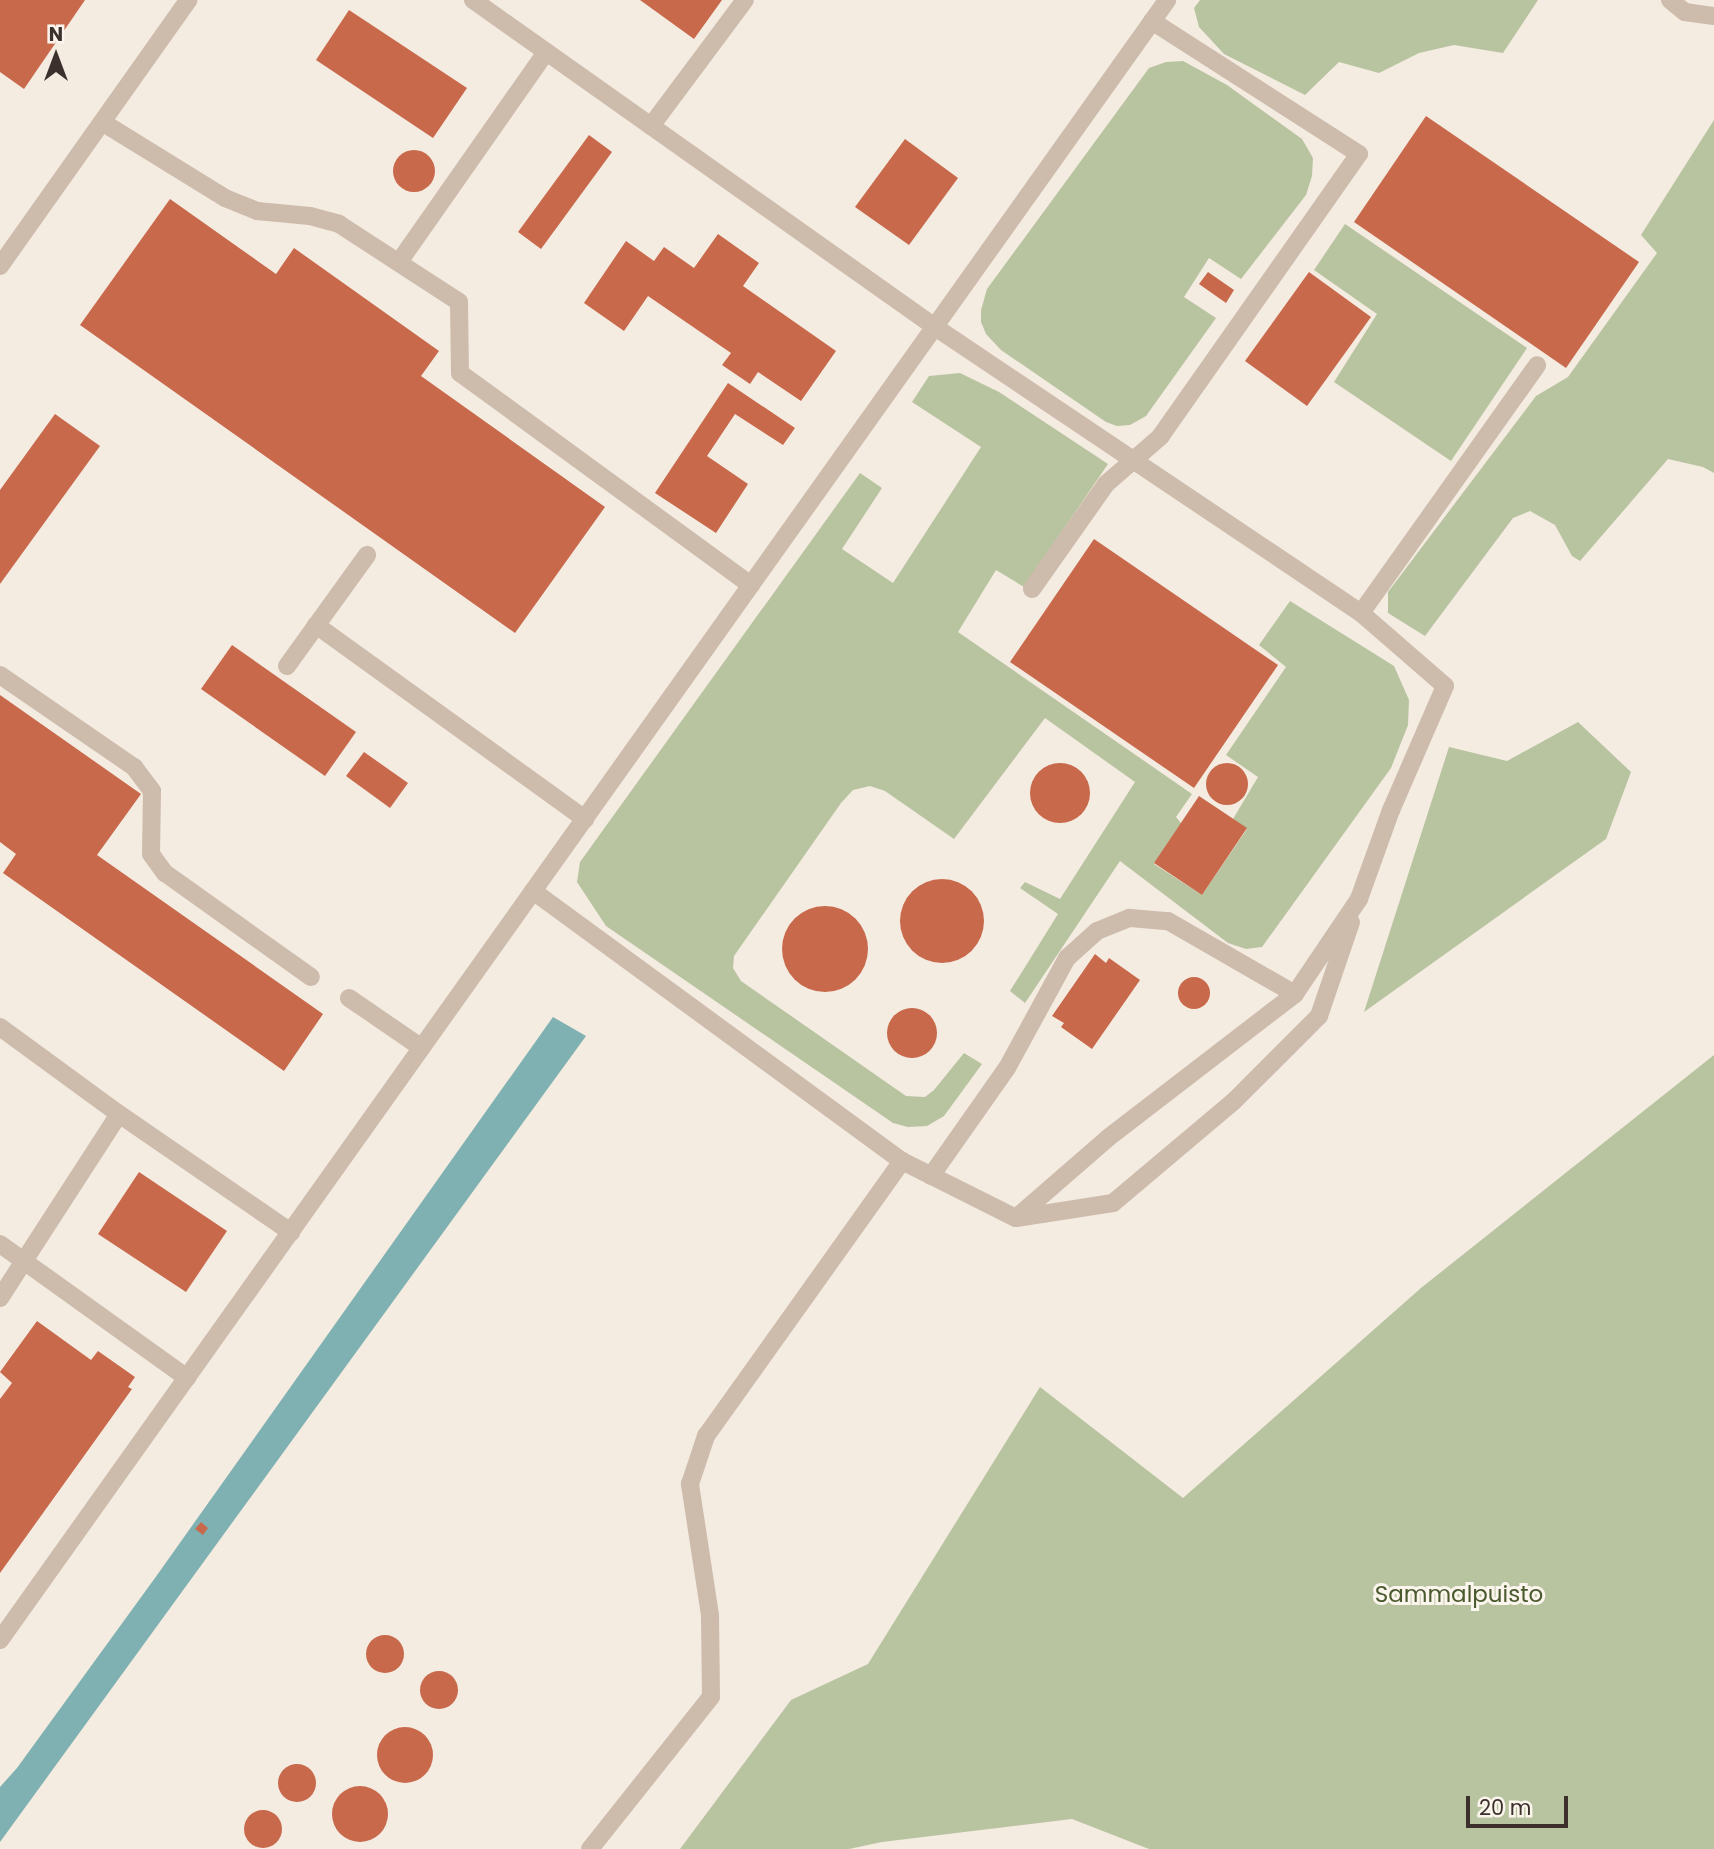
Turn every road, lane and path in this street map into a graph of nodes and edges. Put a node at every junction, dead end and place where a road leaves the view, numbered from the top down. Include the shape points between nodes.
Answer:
1 (188, 0) edge
2 (473, 0) edge
3 (745, 0) edge
4 (1167, 0) edge
5 (1670, 0) edge
6 (1714, 16) edge
7 (1152, 21) junction
8 (546, 52) junction
9 (102, 122) junction
10 (651, 126) junction
11 (6, 245) edge
12 (399, 262) junction
13 (0, 266) edge
14 (935, 327) junction
15 (1537, 365) dead end
16 (1133, 461) junction
17 (367, 555) dead end
18 (751, 585) junction
19 (1032, 589) dead end
20 (1361, 613) junction
21 (316, 625) junction
22 (287, 666) dead end
23 (0, 675) edge
24 (584, 819) junction
25 (533, 891) junction
26 (1359, 899) junction
27 (311, 977) dead end
28 (1295, 994) junction
29 (349, 998) dead end
30 (0, 1027) edge
31 (422, 1048) junction
32 (119, 1114) junction
33 (902, 1161) junction
34 (931, 1176) junction
35 (1016, 1218) junction
36 (291, 1232) junction
37 (0, 1244) edge
38 (23, 1262) junction
39 (0, 1298) edge
40 (187, 1378) junction
41 (0, 1640) edge
42 (590, 1849) edge

1 - 9 lane
2 - 8 lane
3 - 10 lane
4 - 7 lane
5 - 6 lane via 1685,12
7 - 14 lane
7 - 16 lane via 1359,154 1160,437
8 - 10 lane
8 - 12 lane
9 - 11 lane
9 - 12 lane via 225,198 257,211 339,223
10 - 14 lane
11 - 13 lane
12 - 18 lane via 459,302 460,373
14 - 16 lane
14 - 18 lane
15 - 20 lane
16 - 19 lane via 1106,484
16 - 20 lane
17 - 21 lane
18 - 24 lane
20 - 26 lane via 1445,686 1391,810
21 - 22 lane
21 - 24 lane
23 - 27 lane via 134,766 152,791 151,854 165,873
24 - 25 lane
25 - 31 lane
25 - 33 lane
26 - 28 lane
26 - 35 lane via 1319,1016 1234,1101 1113,1203
28 - 34 lane via 1168,920 1130,918 1097,931 1067,958 1007,1068
28 - 35 lane via 1108,1138
29 - 31 lane
30 - 32 lane
31 - 36 lane
32 - 36 lane
32 - 38 lane
33 - 34 lane
33 - 42 lane via 706,1436 690,1484 710,1615 711,1697
34 - 35 lane
36 - 40 lane
37 - 38 lane
38 - 39 lane
38 - 40 lane
40 - 41 lane

